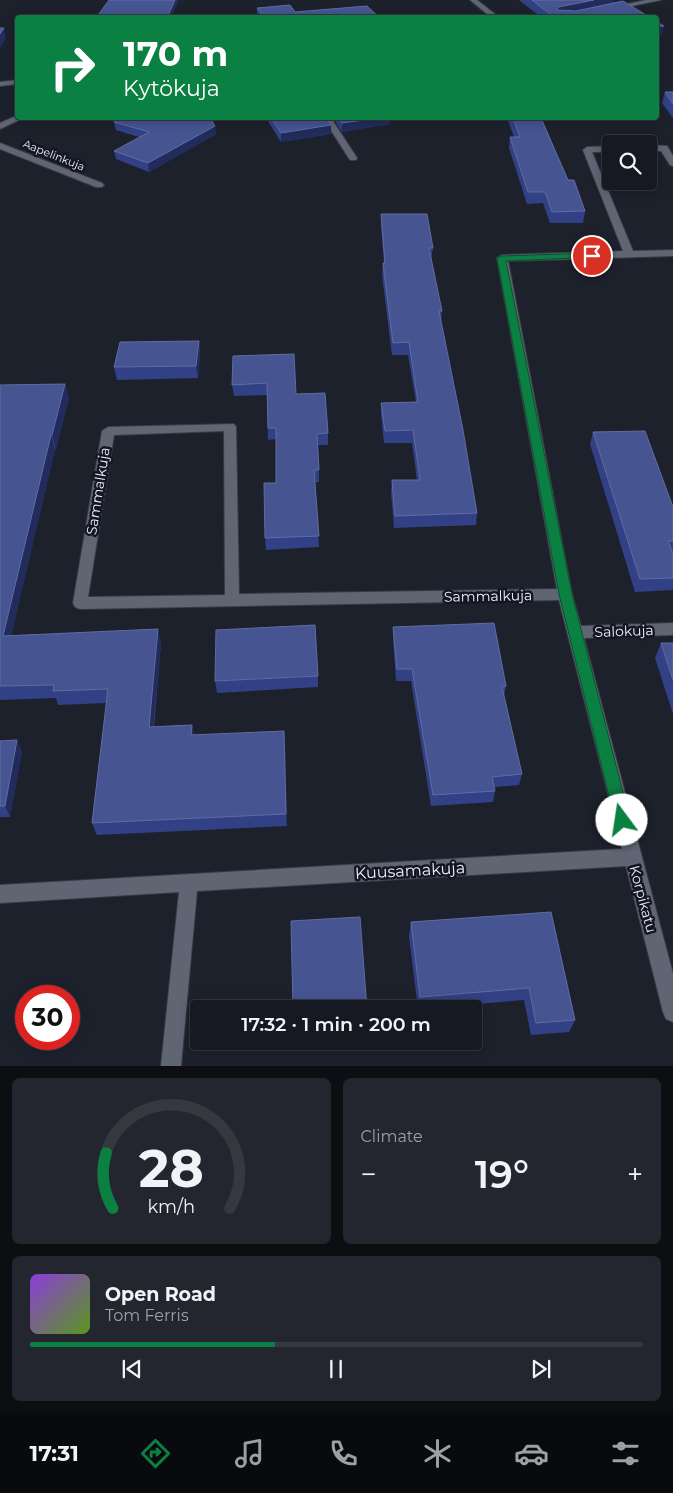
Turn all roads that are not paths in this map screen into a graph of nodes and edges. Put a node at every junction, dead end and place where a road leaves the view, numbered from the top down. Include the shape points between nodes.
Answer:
1 (473, 0) edge
2 (658, 0) edge
3 (599, 10) edge
4 (492, 15) edge
5 (15, 82) edge
6 (0, 84) edge
7 (15, 118) edge
8 (329, 120) edge
9 (0, 126) edge
10 (0, 146) edge
11 (657, 148) edge
12 (602, 149) edge
13 (353, 158) dead end
14 (673, 164) edge
15 (99, 185) dead end
16 (602, 188) edge
17 (603, 190) edge
18 (673, 254) edge
19 (629, 255) junction
20 (566, 594) junction
21 (232, 600) junction
22 (673, 629) edge
23 (576, 632) junction
24 (632, 857) junction
25 (189, 883) junction
26 (0, 894) edge
27 (673, 1012) edge
28 (171, 1066) edge

1 - 4 street
2 - 3 street
5 - 6 street
7 - 9 street
8 - 13 street
10 - 15 street, Aapelinkuja
11 - 14 street via 664,148
12 - 16 street via 587,150
17 - 19 street
18 - 19 street
19 - 20 street, Korpikatu via 502,258
20 - 21 street, Sammalkuja
20 - 23 street, Korpikatu
21 - 21 street, Sammalkuja via 80,603 108,432 230,427
22 - 23 street, Salokuja
23 - 24 street, Korpikatu
24 - 25 street, Kuusamakuja
24 - 27 street, Korpikatu
25 - 26 street, Kuusamakuja
25 - 28 street

